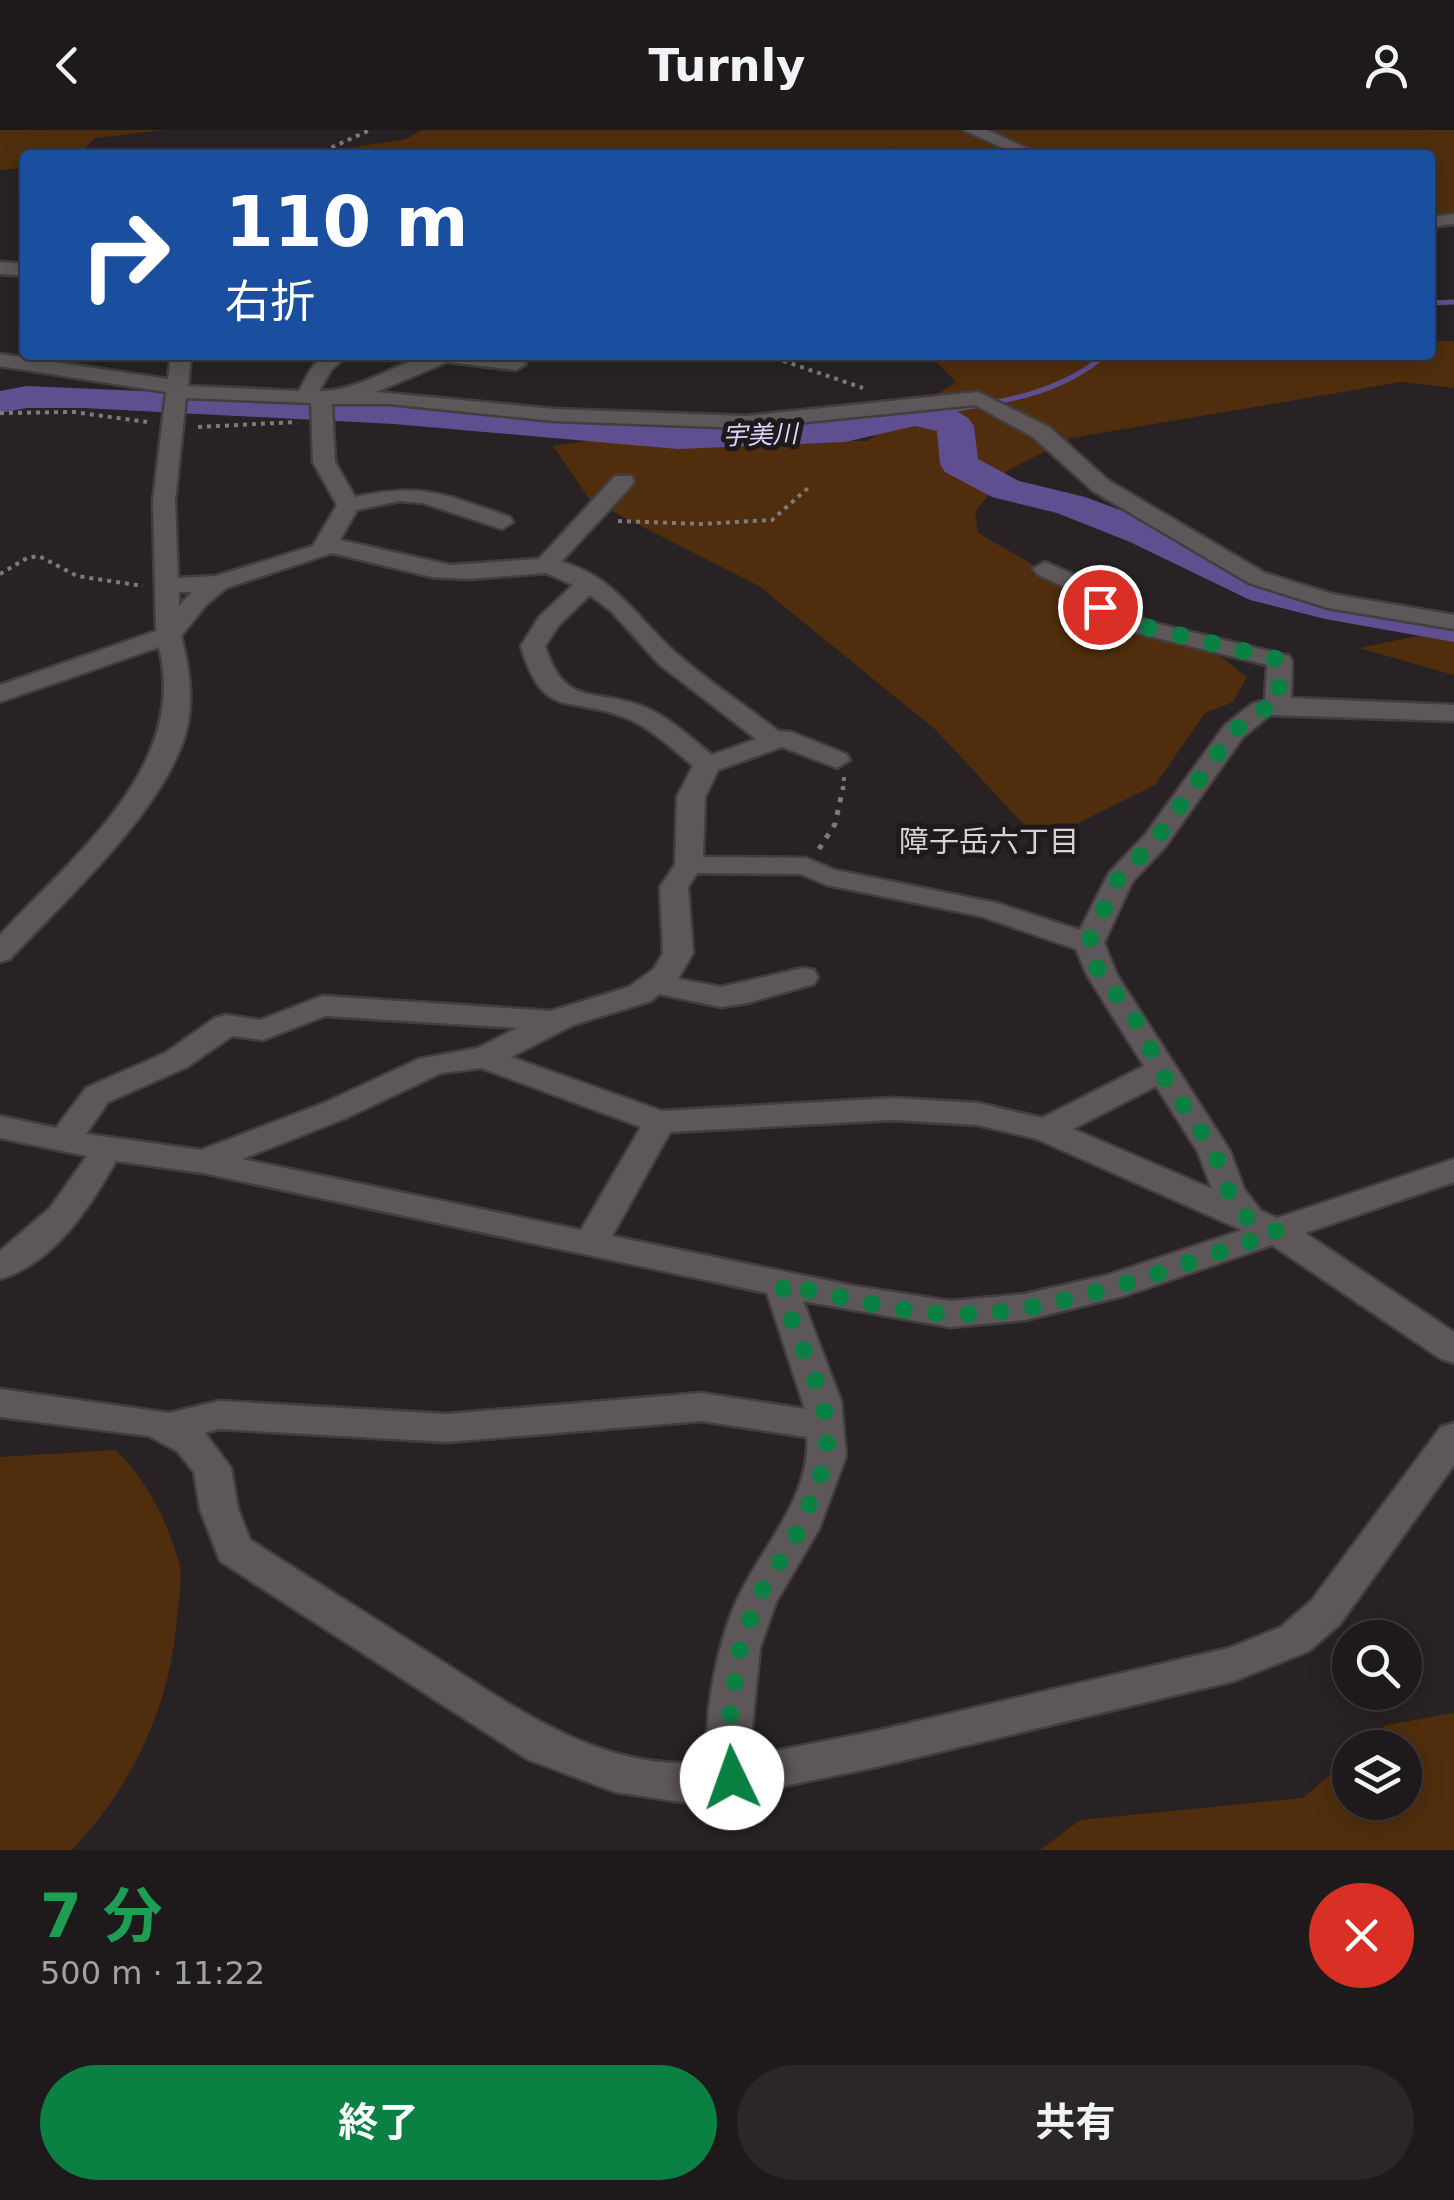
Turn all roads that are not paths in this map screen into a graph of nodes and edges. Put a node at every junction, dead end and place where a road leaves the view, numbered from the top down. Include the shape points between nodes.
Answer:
1 (972, 130) edge
2 (1021, 150) edge
3 (0, 360) edge
4 (181, 360) edge
5 (331, 360) edge
6 (436, 360) edge
7 (481, 360) edge
8 (516, 364) dead end
9 (178, 391) junction
10 (345, 397) junction
11 (317, 407) junction
12 (622, 481) dead end
13 (348, 506) junction
14 (502, 522) dead end
15 (327, 545) junction
16 (545, 566) junction
17 (1045, 569) dead end
18 (218, 583) junction
19 (588, 585) junction
20 (166, 586) junction
21 (1454, 622) edge
22 (168, 635) junction
23 (0, 694) edge
24 (1278, 705) junction
25 (1454, 713) edge
26 (774, 741) junction
27 (837, 760) road end
28 (707, 764) junction
29 (688, 865) junction
30 (1088, 943) junction
31 (0, 953) edge
32 (803, 977) dead end
33 (654, 984) junction
34 (555, 1022) junction
35 (484, 1058) junction
36 (1160, 1070) junction
37 (660, 1122) junction
38 (0, 1127) edge
39 (1046, 1130) junction
40 (64, 1140) junction
41 (107, 1149) junction
42 (202, 1162) junction
43 (1454, 1170) edge
44 (1263, 1225) junction
45 (590, 1244) junction
46 (0, 1266) edge
47 (782, 1284) junction
48 (1454, 1350) edge
49 (0, 1403) edge
50 (825, 1426) junction
51 (166, 1428) junction
52 (1454, 1436) edge
53 (732, 1778) junction

1 - 2 street
3 - 9 street
4 - 9 street
5 - 11 street via 323,366
6 - 10 street
7 - 8 street
9 - 11 street
9 - 20 street via 164,501
10 - 11 street
10 - 21 street via 746,422 978,398 1041,432 1101,486 1257,578 1328,601
11 - 13 street via 324,462
12 - 16 street
13 - 14 street via 399,494 426,496
13 - 15 street
15 - 16 street via 437,570
15 - 18 street
16 - 19 street via 576,572
17 - 24 street via 1142,626 1280,660
18 - 20 street
18 - 22 street via 200,593
19 - 26 street via 666,657
19 - 28 street via 533,646 544,679 561,697 632,711
20 - 22 street
22 - 23 street
22 - 31 street via 179,678 173,732 156,771
24 - 25 street
24 - 30 street via 1234,731 1155,841 1118,879
26 - 27 street via 782,738
26 - 28 street
28 - 29 street via 691,796
29 - 30 street via 806,866 827,878 986,909
29 - 33 street via 674,887 678,953
30 - 36 street
32 - 33 street via 721,997
33 - 34 street
34 - 35 street
34 - 40 street via 322,1006 263,1030 226,1025 176,1060 97,1095
35 - 37 street
35 - 42 street via 436,1061 357,1101
36 - 39 street
36 - 44 street via 1214,1151 1229,1192
37 - 39 street via 893,1109 978,1114
37 - 45 street
38 - 40 street
39 - 44 street
40 - 41 street
41 - 42 street
41 - 46 street via 44,1240
42 - 45 street
43 - 44 street
44 - 47 street via 1112,1287 1025,1307 950,1314
44 - 48 street
45 - 47 street
47 - 50 street via 824,1402
49 - 51 street
50 - 51 street via 701,1407 447,1428 218,1415
50 - 53 street via 828,1456 740,1648 726,1744
51 - 53 street via 190,1442 212,1468 234,1550 542,1746 615,1774 682,1783
52 - 53 street via 1326,1612 1296,1639 1234,1664

